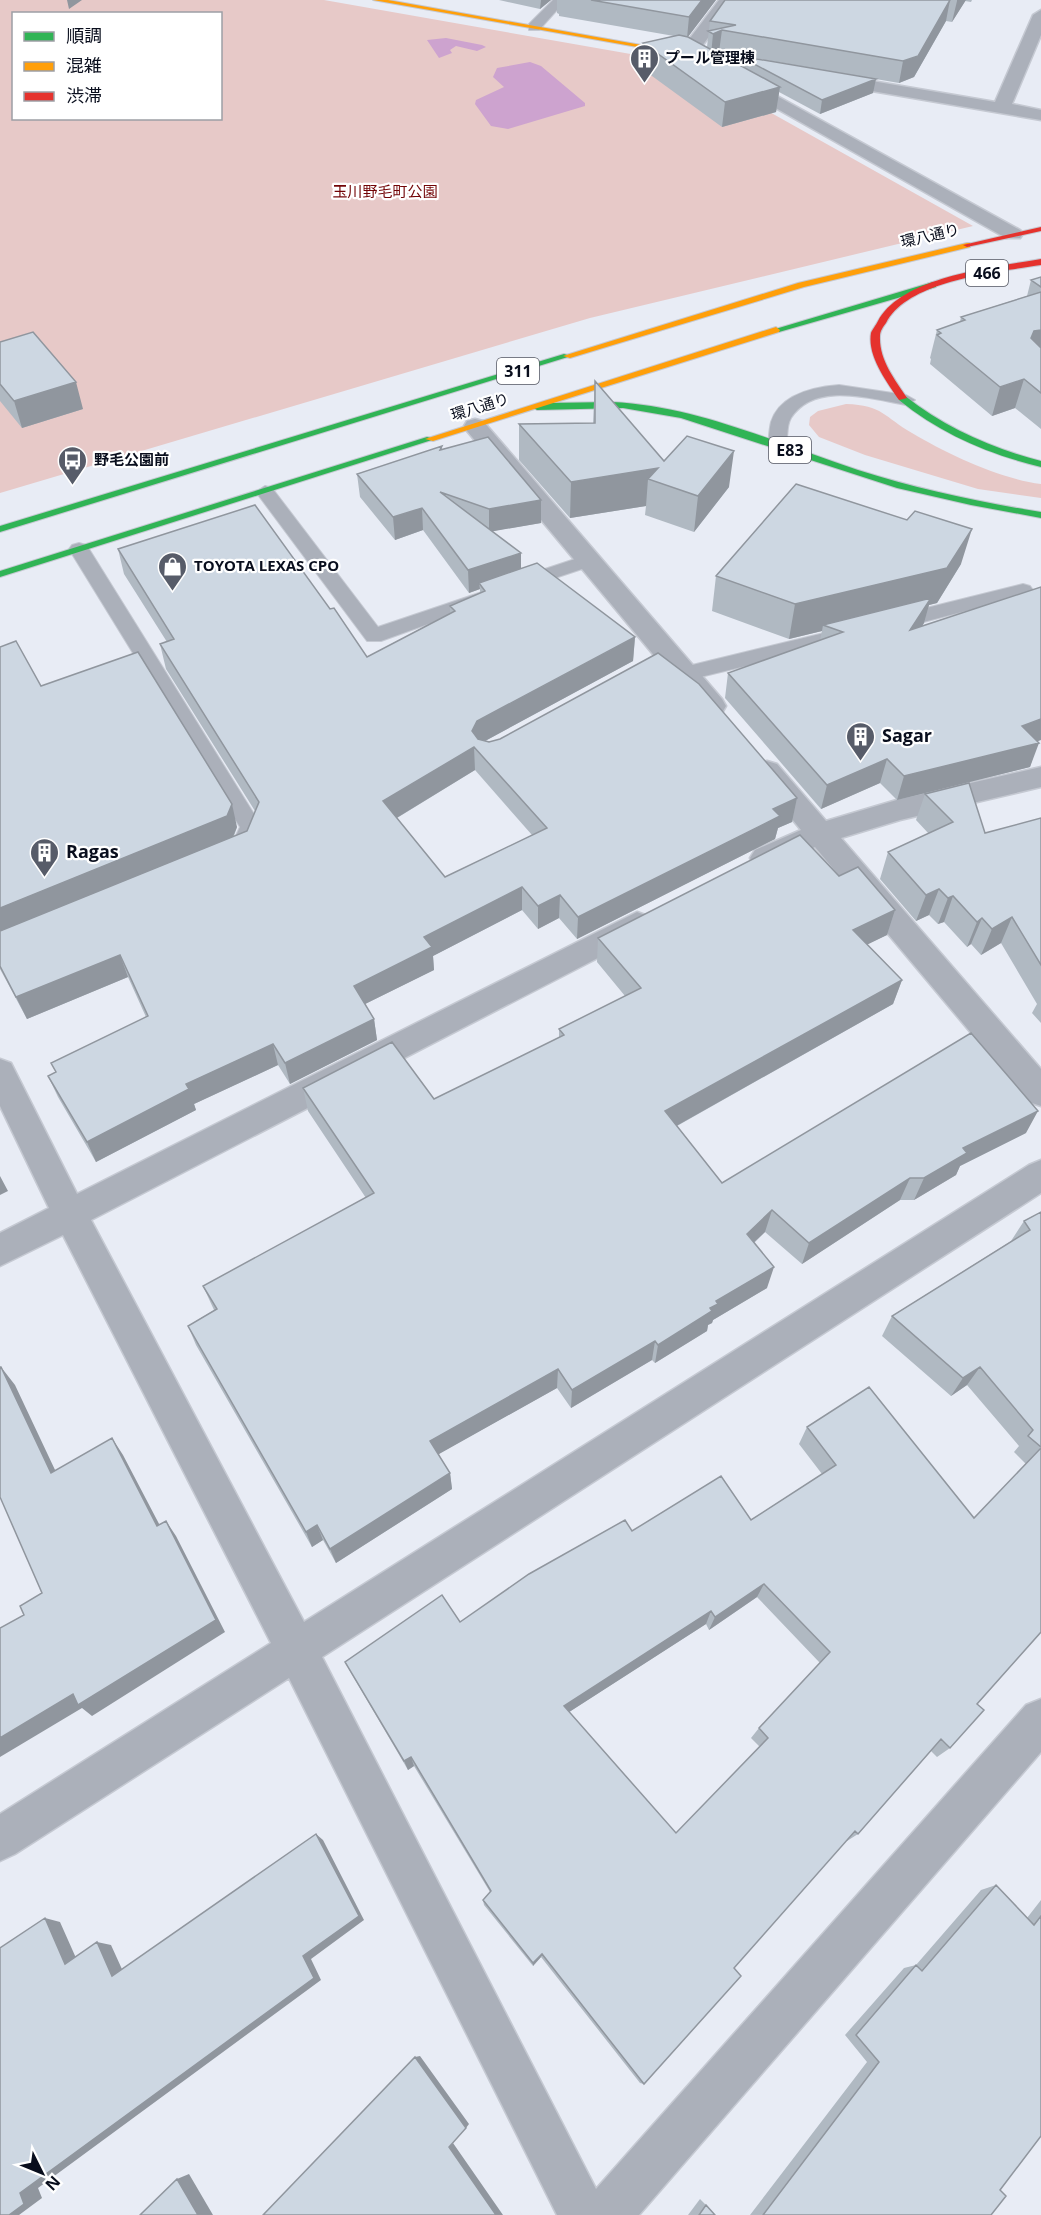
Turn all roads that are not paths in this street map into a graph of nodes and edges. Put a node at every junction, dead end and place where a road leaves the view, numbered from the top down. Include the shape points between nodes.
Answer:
1 (376, 0) edge
2 (560, 0) edge
3 (728, 0) edge
4 (1041, 15) edge
5 (534, 27) junction
6 (693, 55) junction
7 (819, 76) edge
8 (1001, 108) junction
9 (1041, 115) edge
10 (1041, 230) edge
11 (1013, 234) junction
12 (1041, 262) edge
13 (933, 285) junction
14 (906, 400) junction
15 (537, 407) junction
16 (475, 426) junction
17 (777, 446) junction
18 (1041, 464) edge
19 (265, 492) junction
20 (1041, 515) edge
21 (0, 529) edge
22 (79, 549) junction
23 (587, 561) junction
24 (0, 574) edge
25 (1023, 590) edge
26 (668, 666) junction
27 (730, 727) edge
28 (753, 754) edge
29 (1041, 777) edge
30 (821, 834) junction
31 (210, 860) edge
32 (743, 870) edge
33 (658, 913) edge
34 (0, 1072) edge
35 (1041, 1092) edge
36 (1041, 1175) edge
37 (70, 1215) junction
38 (0, 1250) edge
39 (297, 1650) junction
40 (1041, 1720) edge
41 (0, 1839) edge
42 (584, 2215) edge
43 (606, 2215) edge

1 - 5 main road
2 - 5 lane
3 - 6 street via 693,46
4 - 8 street
5 - 6 main road
6 - 11 street via 729,65
7 - 8 street
8 - 9 street
10 - 11 main road, 環八通り / 311
11 - 21 main road, 環八通り / 311 via 801,285
12 - 13 main road, 環八通り / 466
13 - 14 main road via 885,314 874,331 878,363 887,380
13 - 15 main road, 環八通り / 311 via 796,324
14 - 17 lane via 839,389 800,399 781,420
14 - 18 main road via 966,439
15 - 16 main road, 環八通り / 311
15 - 17 main road, E83 via 636,407
16 - 19 main road, 環八通り / 311
16 - 23 street
17 - 20 main road, E83 via 917,491 983,507
19 - 22 main road, 環八通り / 311
19 - 23 lane via 374,636
22 - 24 main road, 環八通り / 311
22 - 31 lane via 251,827 243,846
23 - 26 street
25 - 26 lane
26 - 27 street
28 - 30 street
29 - 30 street via 843,825
30 - 32 street
30 - 35 street
33 - 37 street
34 - 37 street
36 - 39 street
37 - 38 street
37 - 39 street
39 - 41 street
39 - 42 street
40 - 43 street

